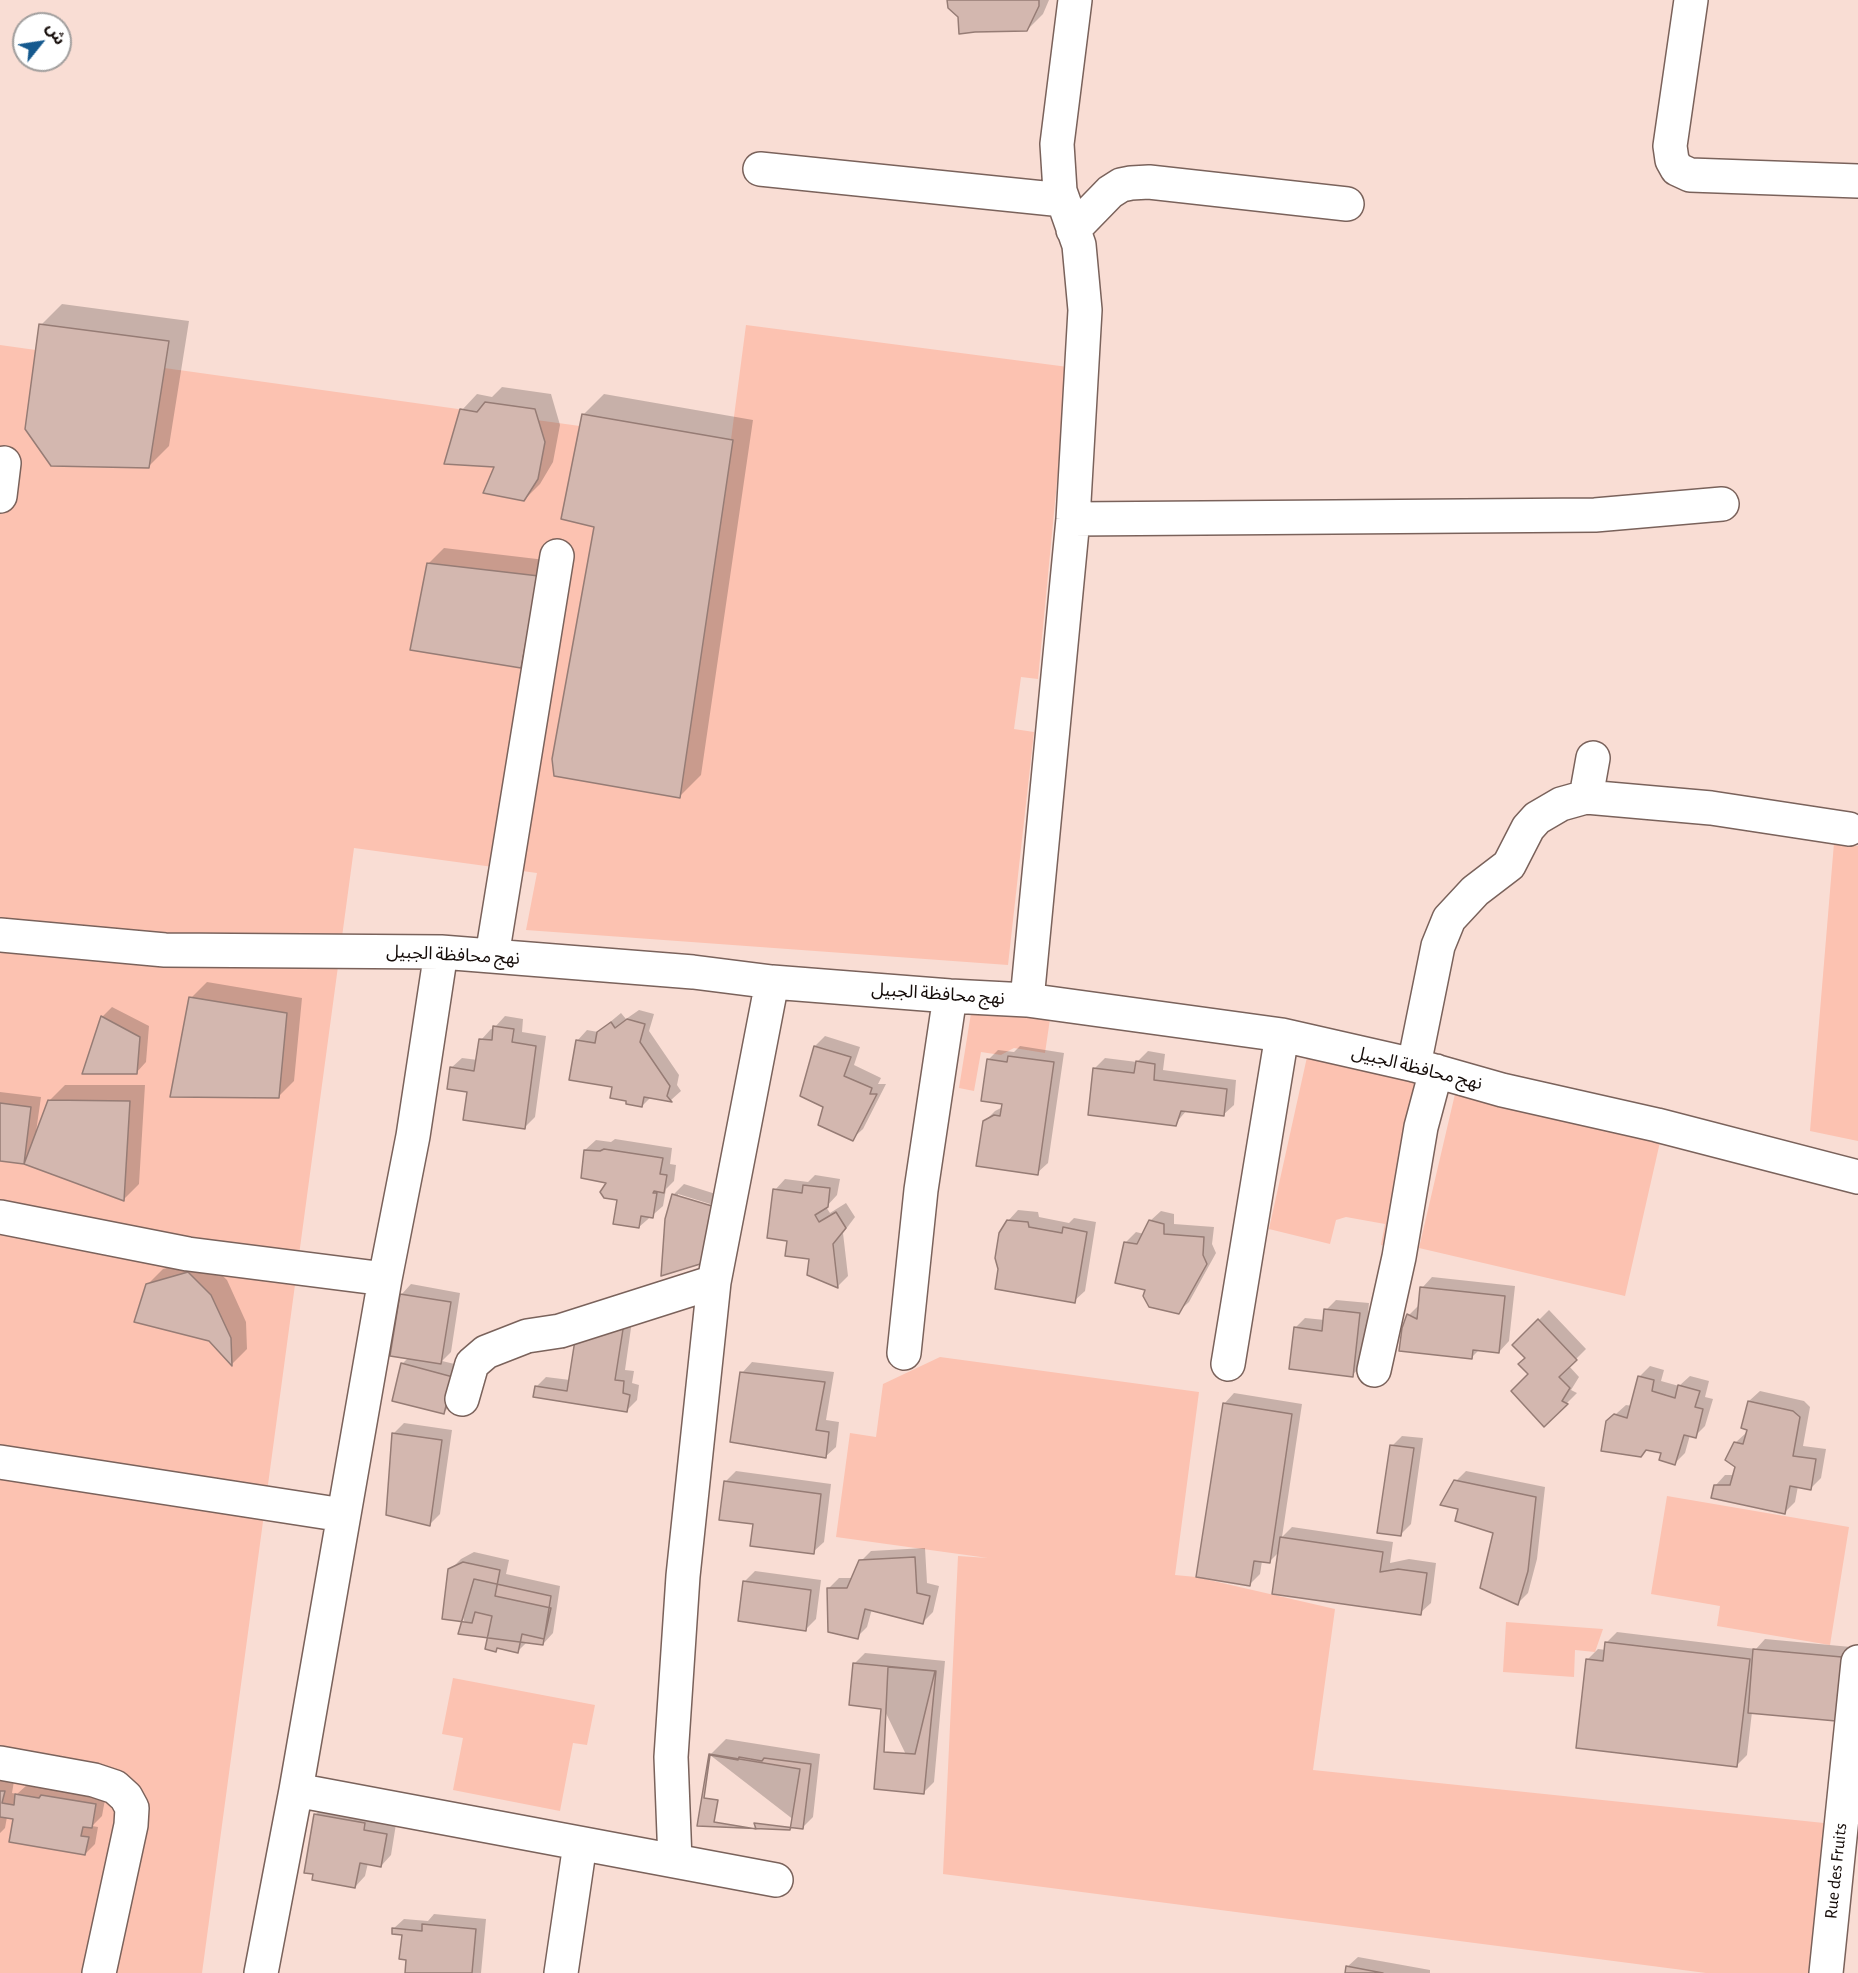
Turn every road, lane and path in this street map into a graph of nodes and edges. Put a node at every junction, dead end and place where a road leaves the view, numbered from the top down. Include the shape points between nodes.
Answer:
1 (1075, 0) edge
2 (1691, 0) edge
3 (760, 169) dead end
4 (1858, 181) edge
5 (1347, 204) dead end
6 (1068, 215) junction
7 (4, 463) dead end
8 (0, 496) edge
9 (1722, 504) dead end
10 (1073, 519) junction
11 (557, 556) dead end
12 (1593, 758) dead end
13 (1586, 797) junction
14 (1849, 829) dead end
15 (0, 935) edge
16 (441, 952) junction
17 (492, 956) junction
18 (772, 982) junction
19 (950, 996) junction
20 (1027, 1000) junction
21 (1282, 1035) junction
22 (1425, 1068) junction
23 (1858, 1177) edge
24 (0, 1217) edge
25 (385, 1279) junction
26 (714, 1282) junction
27 (904, 1353) dead end
28 (1228, 1364) dead end
29 (1374, 1370) dead end
30 (462, 1399) dead end
31 (0, 1462) edge
32 (343, 1515) junction
33 (1858, 1662) edge
34 (0, 1763) edge
35 (296, 1790) junction
36 (580, 1844) junction
37 (675, 1861) junction
38 (776, 1880) dead end
39 (99, 1973) edge
40 (261, 1973) edge
41 (561, 1973) edge
42 (1826, 1973) edge

1 - 6 street via 1057,144 1060,191
2 - 4 street via 1670,146 1677,169 1690,174
3 - 6 street
5 - 6 street via 1149,182 1121,185
6 - 10 street via 1079,245 1085,310
7 - 8 street
9 - 10 street via 1595,516
10 - 20 street
11 - 17 street
12 - 13 street
13 - 14 street via 1711,808
13 - 22 street via 1561,804 1537,818 1509,865 1475,891 1449,919 1438,946
15 - 16 street, نهج محافظة الجبيل via 165,950
16 - 17 street, نهج محافظة الجبيل
16 - 25 street via 413,1136
17 - 18 street, نهج محافظة الجبيل
18 - 19 street, نهج محافظة الجبيل
18 - 26 street
19 - 20 street, نهج محافظة الجبيل
19 - 27 street via 921,1190
20 - 21 street, نهج محافظة الجبيل
21 - 22 street, نهج محافظة الجبيل
21 - 28 street
22 - 23 street, نهج محافظة الجبيل
22 - 29 street via 1421,1127 1399,1257
24 - 25 street via 188,1254
25 - 32 street
26 - 30 street via 486,1352 472,1364
26 - 37 street via 683,1576 671,1756
31 - 32 street
32 - 35 street
33 - 42 street, Rue des Fruits
34 - 39 street via 115,1787 132,1808
35 - 36 street
35 - 40 street
36 - 37 street
36 - 41 street
37 - 38 street

